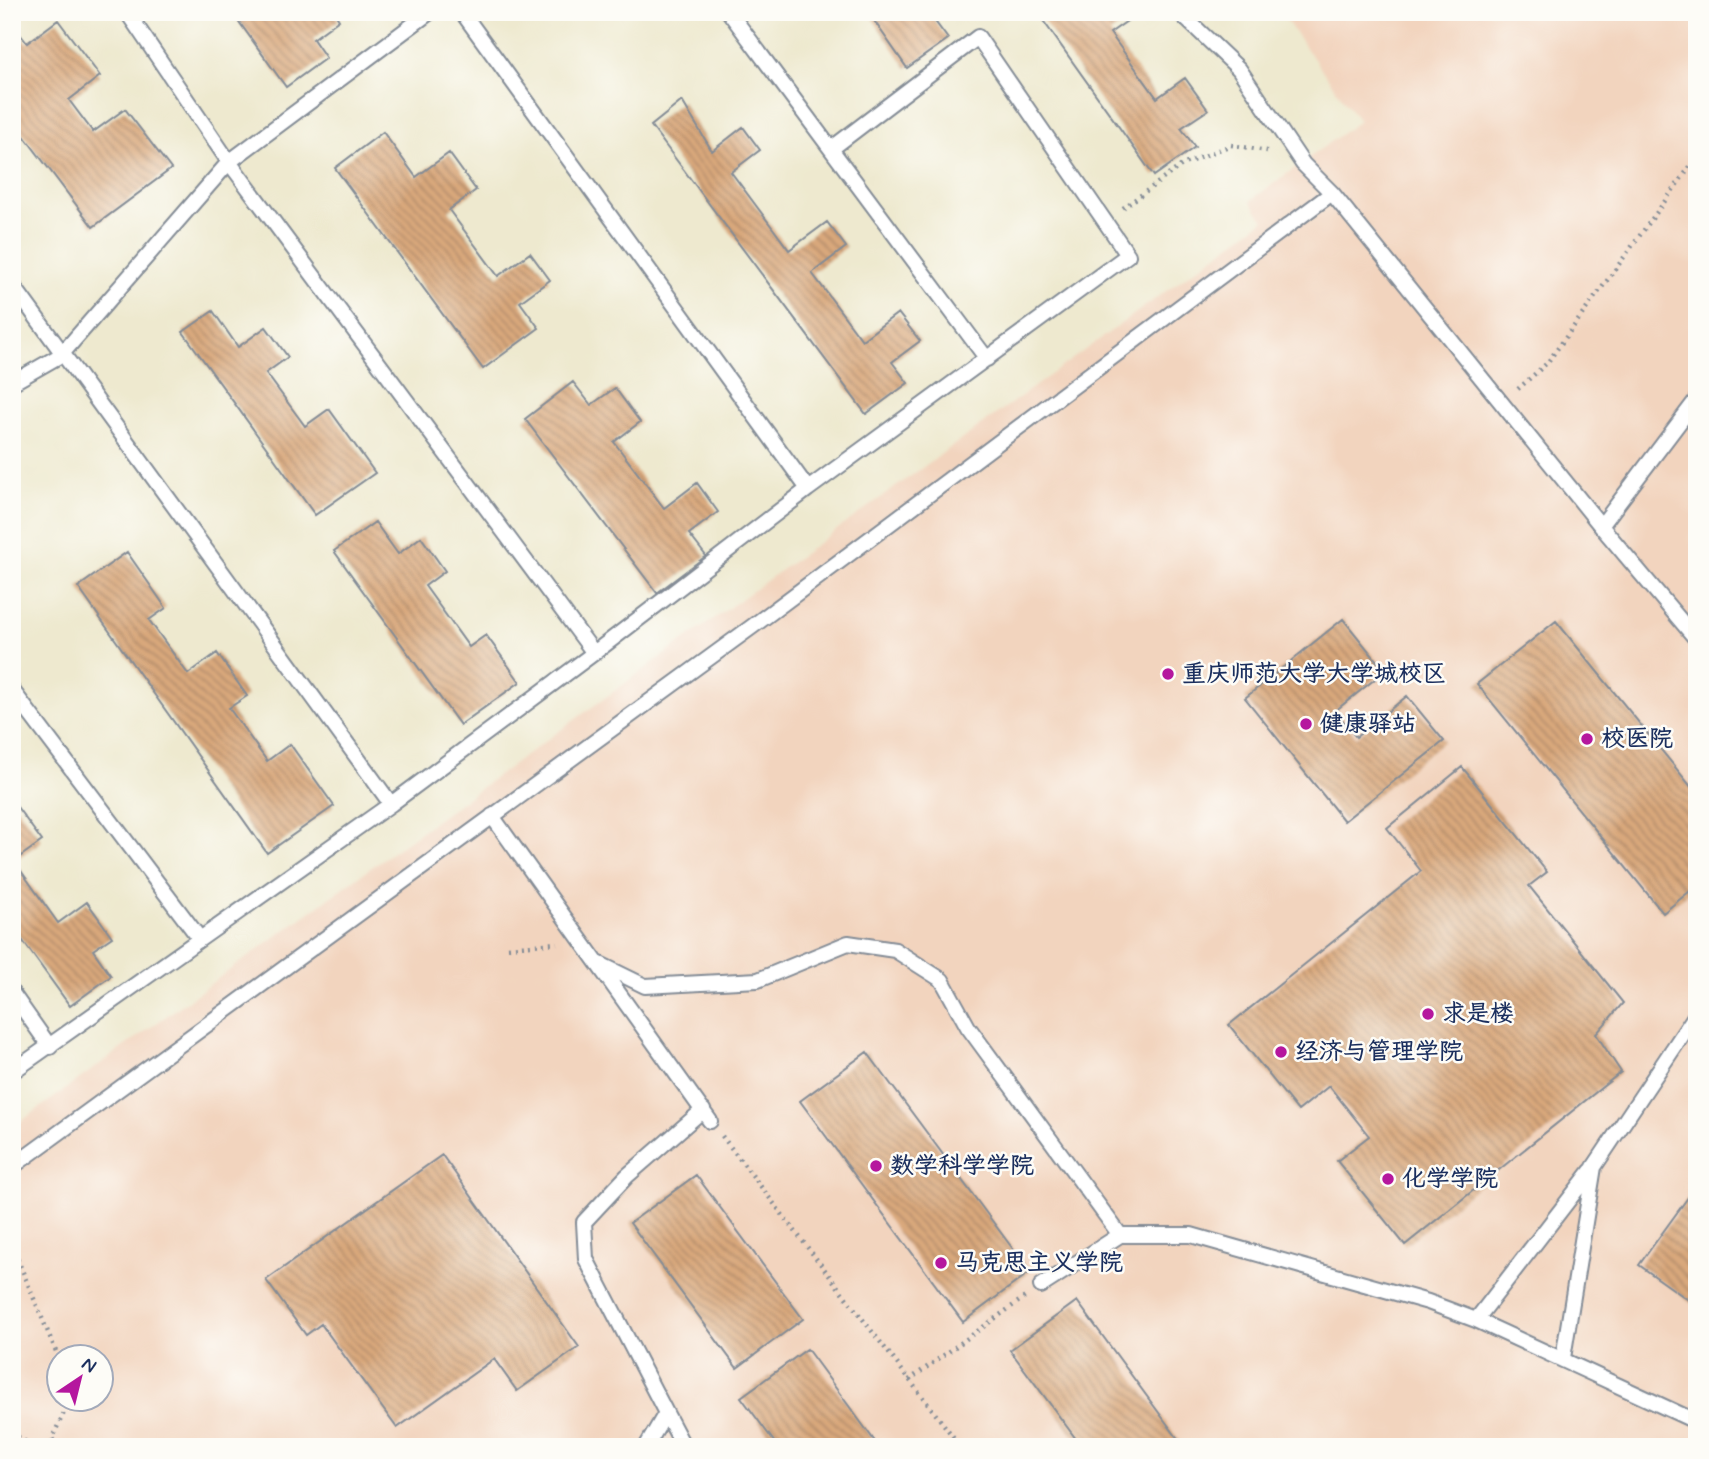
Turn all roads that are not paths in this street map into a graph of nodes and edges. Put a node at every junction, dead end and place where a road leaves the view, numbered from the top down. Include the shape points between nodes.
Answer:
1 (127, 12) edge
2 (430, 12) edge
3 (462, 12) edge
4 (729, 12) edge
5 (1179, 12) edge
6 (831, 149) junction
7 (229, 162) junction
8 (1332, 193) junction
9 (12, 284) edge
10 (61, 355) junction
11 (987, 359) junction
12 (12, 383) edge
13 (1697, 399) edge
14 (808, 489) junction
15 (1601, 526) junction
16 (1697, 640) edge
17 (594, 653) junction
18 (12, 690) edge
19 (391, 804) junction
20 (492, 816) junction
21 (200, 939) junction
22 (598, 963) junction
23 (12, 993) edge
24 (1697, 1013) edge
25 (50, 1046) junction
26 (12, 1072) edge
27 (12, 1167) edge
28 (1594, 1167) junction
29 (1120, 1235) junction
30 (1041, 1286) road end
31 (1476, 1320) junction
32 (1563, 1358) junction
33 (666, 1413) junction
34 (1697, 1422) edge
35 (646, 1447) edge
36 (684, 1447) edge

1 - 7 lane
2 - 7 lane
3 - 14 lane
4 - 6 lane
5 - 8 lane via 1239,69 1303,164
6 - 11 lane
6 - 11 lane via 978,37 1128,255
7 - 10 lane
7 - 17 lane
8 - 15 lane
8 - 20 lane
9 - 10 lane
10 - 12 lane
10 - 19 lane
11 - 14 lane
13 - 15 lane
14 - 17 lane
15 - 16 lane
17 - 19 lane
18 - 21 lane
19 - 21 lane
20 - 22 lane
20 - 27 lane
21 - 25 lane
22 - 29 lane via 645,986 758,980 848,943 895,950 942,980 968,1027
22 - 33 lane via 707,1116 628,1176 584,1222 586,1259
23 - 25 lane
24 - 28 lane
25 - 26 lane
28 - 31 lane
28 - 32 lane
29 - 30 lane
29 - 31 lane via 1191,1235
31 - 32 lane
32 - 34 lane
33 - 35 lane
33 - 36 lane

